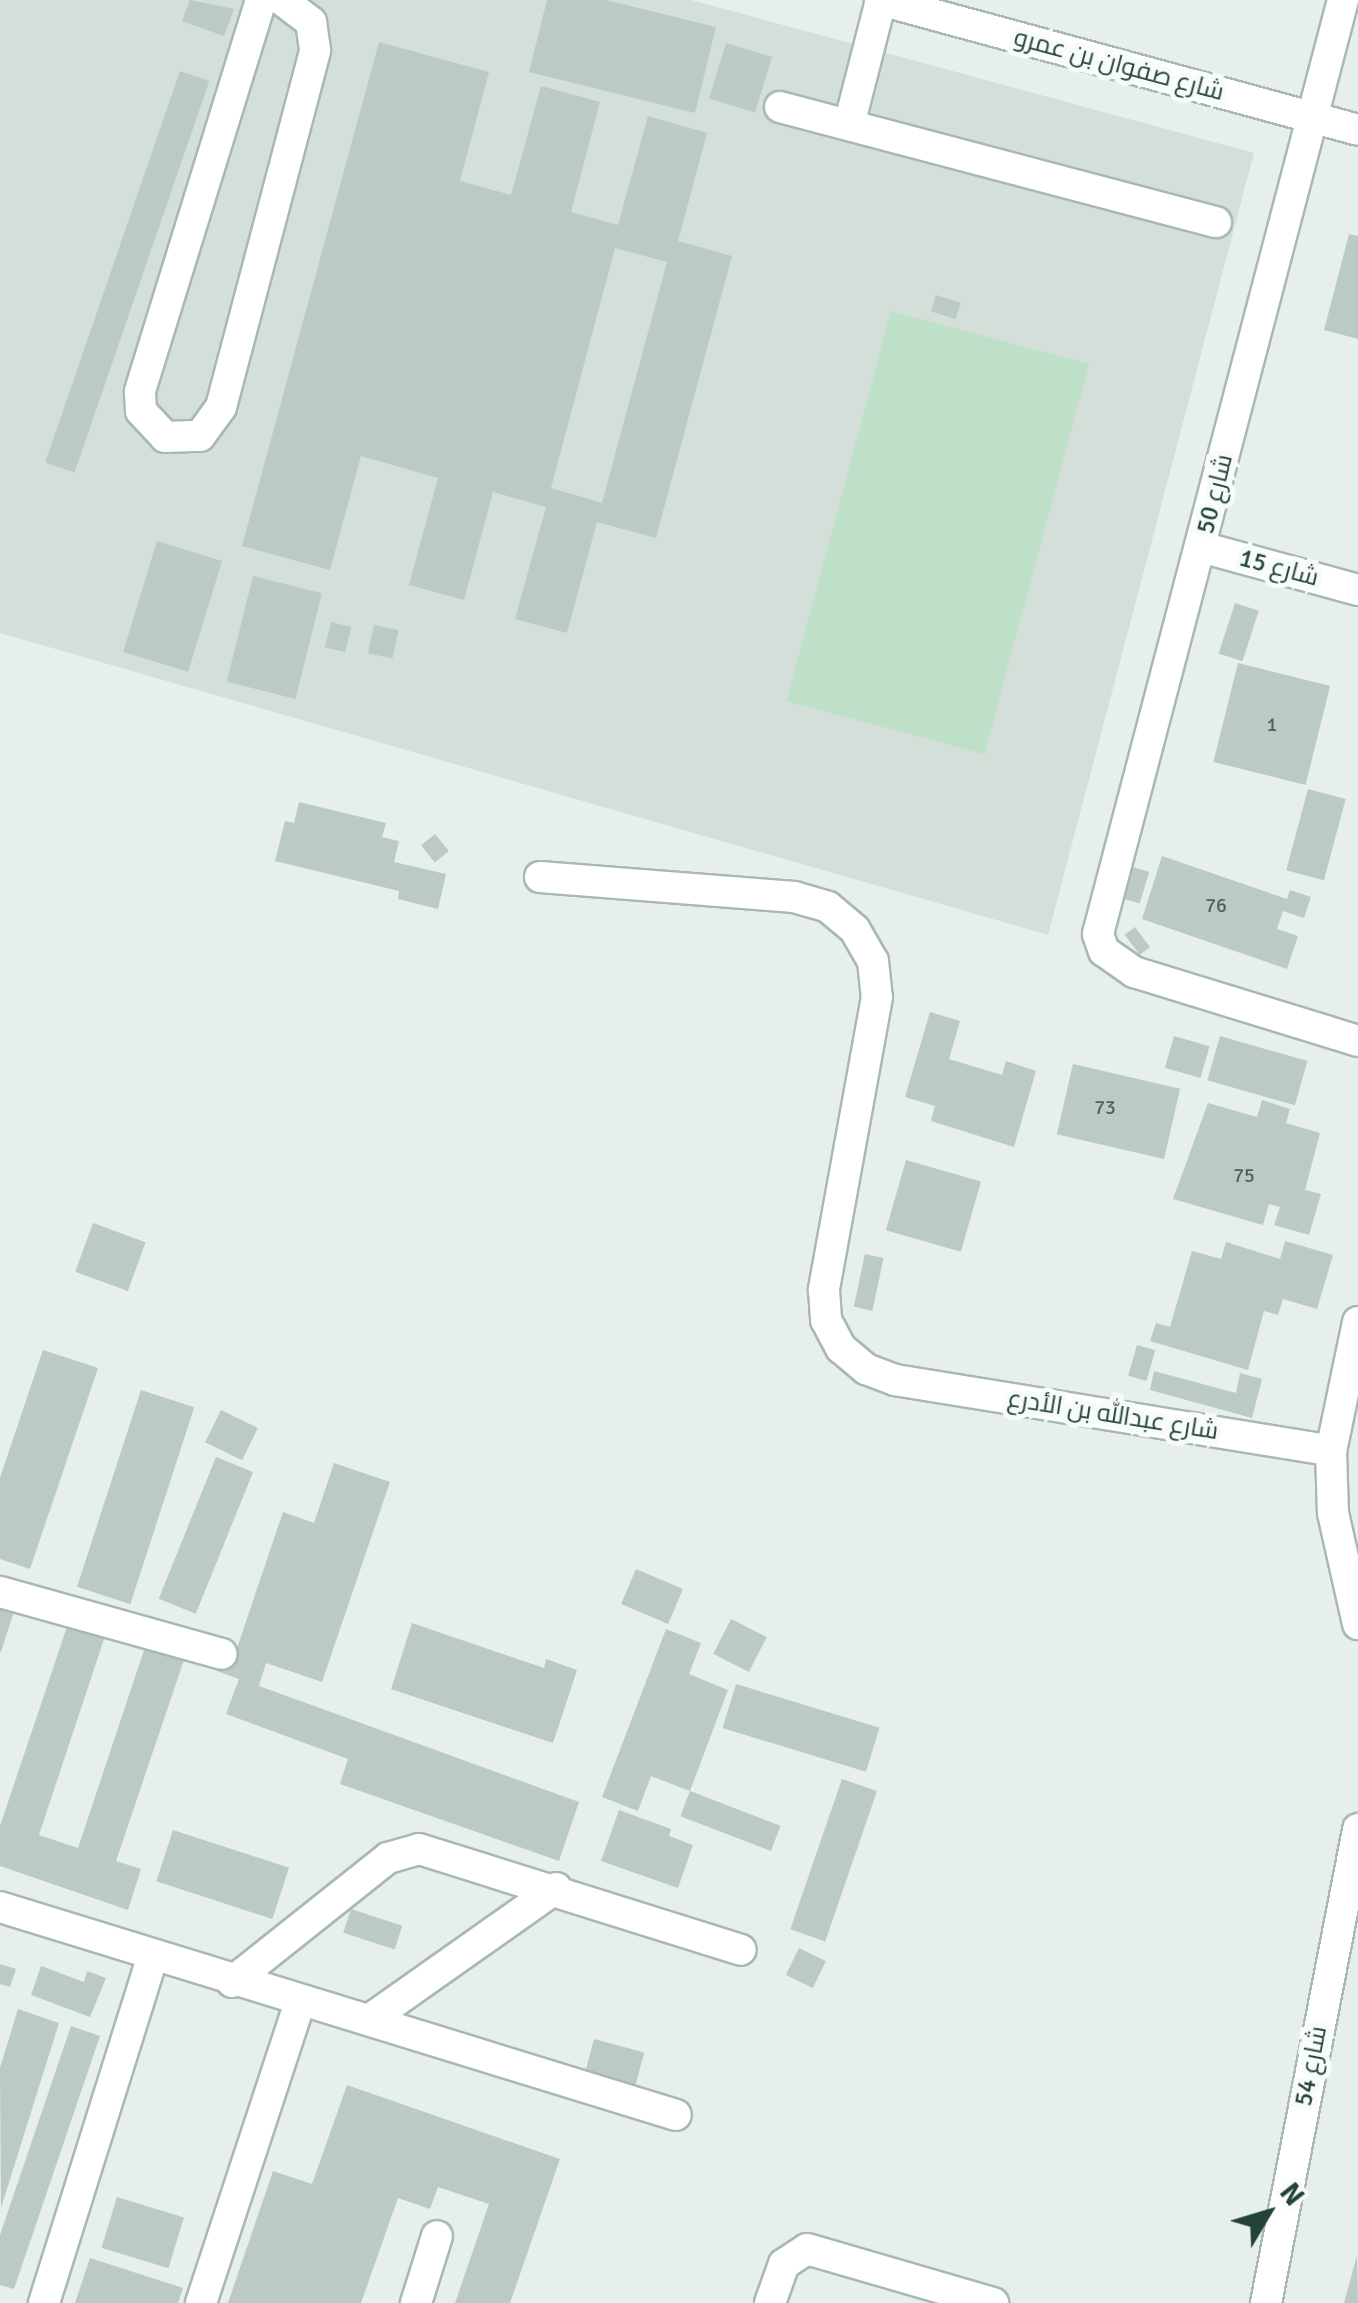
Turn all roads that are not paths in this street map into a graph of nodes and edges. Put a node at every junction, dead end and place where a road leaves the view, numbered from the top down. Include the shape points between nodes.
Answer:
1 (261, 0) edge
2 (282, 0) edge
3 (880, 0) edge
4 (1343, 0) edge
5 (780, 107) dead end
6 (1312, 118) junction
7 (849, 125) junction
8 (1358, 130) edge
9 (1216, 222) dead end
10 (1201, 547) junction
11 (1358, 590) edge
12 (540, 877) dead end
13 (1358, 1041) edge
14 (1358, 1322) edge
15 (1330, 1451) junction
16 (0, 1592) edge
17 (1358, 1624) edge
18 (222, 1654) dead end
19 (1358, 1828) edge
20 (556, 1888) junction
21 (0, 1907) edge
22 (741, 1950) dead end
23 (1346, 1953) edge
24 (152, 1958) junction
25 (232, 1982) junction
26 (300, 2002) junction
27 (369, 2020) junction
28 (676, 2115) dead end
29 (437, 2236) dead end
30 (44, 2303) edge
31 (200, 2303) edge
32 (416, 2303) edge
33 (770, 2303) edge
34 (994, 2303) edge
35 (1266, 2303) edge

1 - 2 street via 140,392 141,411 165,437 200,436 222,408 315,50 311,22
3 - 6 street, شارع صفوان بن عمرو
3 - 7 street
4 - 6 street, شارع 50
5 - 7 street
6 - 8 street, شارع صفوان بن عمرو
6 - 10 street, شارع 50
7 - 9 street
10 - 11 street, شارع 15
10 - 13 street, شارع 50 via 1098,917 1104,951 1134,972
12 - 15 street, شارع عبدالله بن الأدرع via 794,896 828,908 855,930 872,962 876,997 824,1290 826,1320 842,1348 866,1369 896,1380
14 - 15 street
15 - 17 street via 1333,1513
16 - 18 street
19 - 23 street, شارع 54
20 - 22 street
20 - 25 street via 436,1851 403,1851
20 - 27 street
21 - 24 street
23 - 35 street, شارع 54
24 - 25 street
24 - 30 street
25 - 26 street
26 - 27 street
26 - 31 street
27 - 28 street
29 - 32 street
33 - 34 street via 789,2257 819,2250

